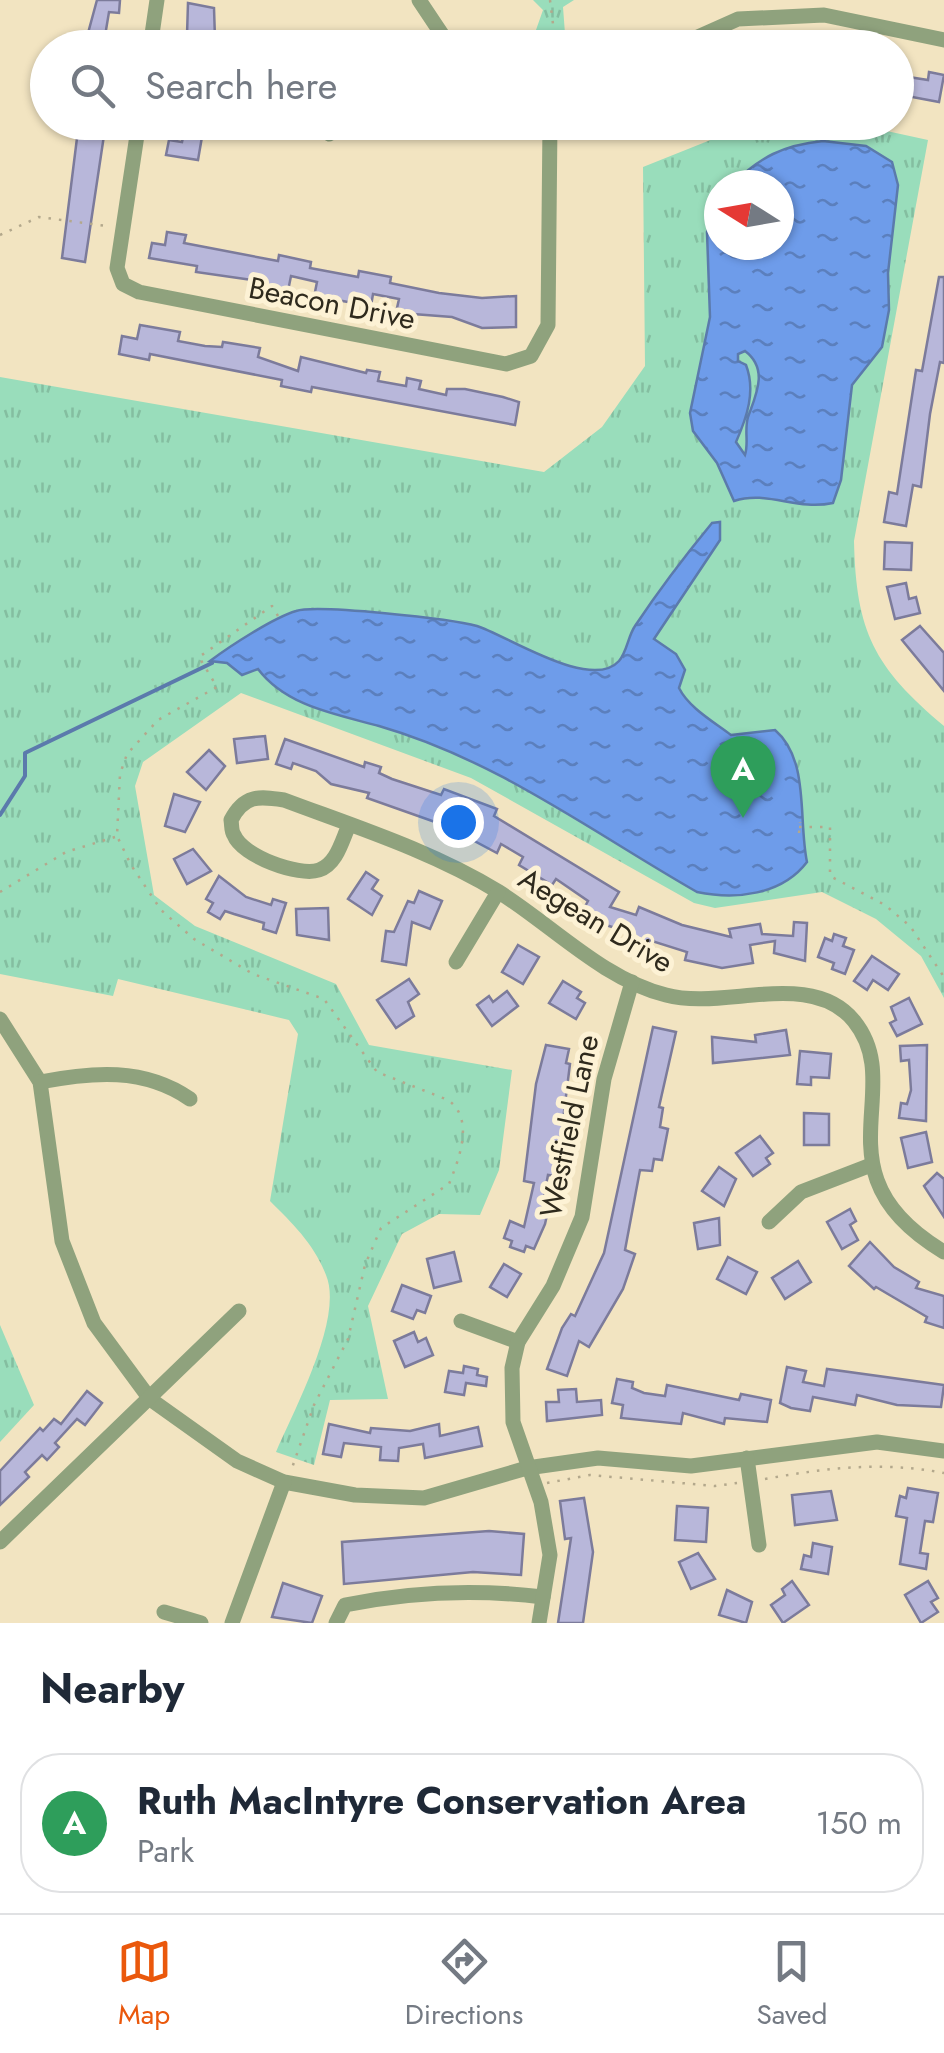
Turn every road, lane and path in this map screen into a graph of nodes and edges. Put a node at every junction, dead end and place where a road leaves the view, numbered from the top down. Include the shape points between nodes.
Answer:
1 (157, 0) edge
2 (419, 0) edge
3 (550, 0) edge
4 (735, 0) edge
5 (738, 18) junction
6 (153, 30) edge
7 (439, 30) edge
8 (554, 30) edge
9 (712, 30) edge
10 (896, 30) edge
11 (914, 34) edge
12 (944, 40) edge
13 (136, 140) edge
14 (550, 140) edge
15 (123, 228) junction
16 (0, 235) edge
17 (278, 616) dead end
18 (349, 825) junction
19 (799, 833) dead end
20 (117, 836) junction
21 (0, 892) edge
22 (498, 892) junction
23 (456, 962) dead end
24 (944, 976) edge
25 (632, 982) junction
26 (0, 1019) edge
27 (40, 1082) junction
28 (190, 1099) dead end
29 (871, 1165) junction
30 (769, 1222) dead end
31 (944, 1252) edge
32 (239, 1311) dead end
33 (462, 1321) dead end
34 (518, 1342) junction
35 (150, 1399) junction
36 (944, 1451) edge
37 (747, 1458) junction
38 (527, 1468) junction
39 (284, 1482) junction
40 (0, 1542) edge
41 (758, 1545) dead end
42 (543, 1597) junction
43 (164, 1612) dead end
44 (201, 1623) edge
45 (232, 1623) edge
46 (336, 1623) edge
47 (538, 1623) edge

1 - 6 street
2 - 7 street
3 - 8 path
4 - 5 street
5 - 9 street
5 - 10 street via 824,15
11 - 12 street
13 - 15 street
14 - 15 street, Beacon Drive via 548,325 531,356 515,364 140,292 123,284 118,268
15 - 16 path via 39,217
17 - 20 path via 272,606 199,657 217,686 158,720 127,754
18 - 18 street, Aegean Drive via 260,796 246,799 231,820 244,848 303,871 332,861
18 - 22 street, Aegean Drive via 424,853
19 - 24 path via 801,825 830,827 830,876 910,926
20 - 21 path via 66,852
20 - 39 path via 147,893 194,939 253,974 324,999 377,1072 448,1100 460,1114 462,1145 448,1184 392,1218 373,1243 348,1339
22 - 23 street
22 - 25 street, Aegean Drive
25 - 29 street, Aegean Drive via 668,996 824,997 855,1022 872,1064
25 - 34 street, Westfield Lane via 604,1079 582,1217 553,1286
26 - 27 street
27 - 28 street via 107,1072 162,1083
27 - 35 street via 62,1241 94,1323
29 - 30 street via 801,1192
29 - 31 street, Aegean Drive via 887,1203 918,1237
32 - 35 street
33 - 34 street
34 - 38 street, Westfield Lane via 511,1404
35 - 39 street via 237,1462
35 - 40 street
36 - 37 street via 877,1442
37 - 38 street via 691,1466 598,1458
37 - 41 street
38 - 39 street via 424,1498
38 - 42 street, Westfield Lane via 550,1555
39 - 45 street
42 - 46 street via 385,1597 345,1605
42 - 47 street, Westfield Lane
43 - 44 street

